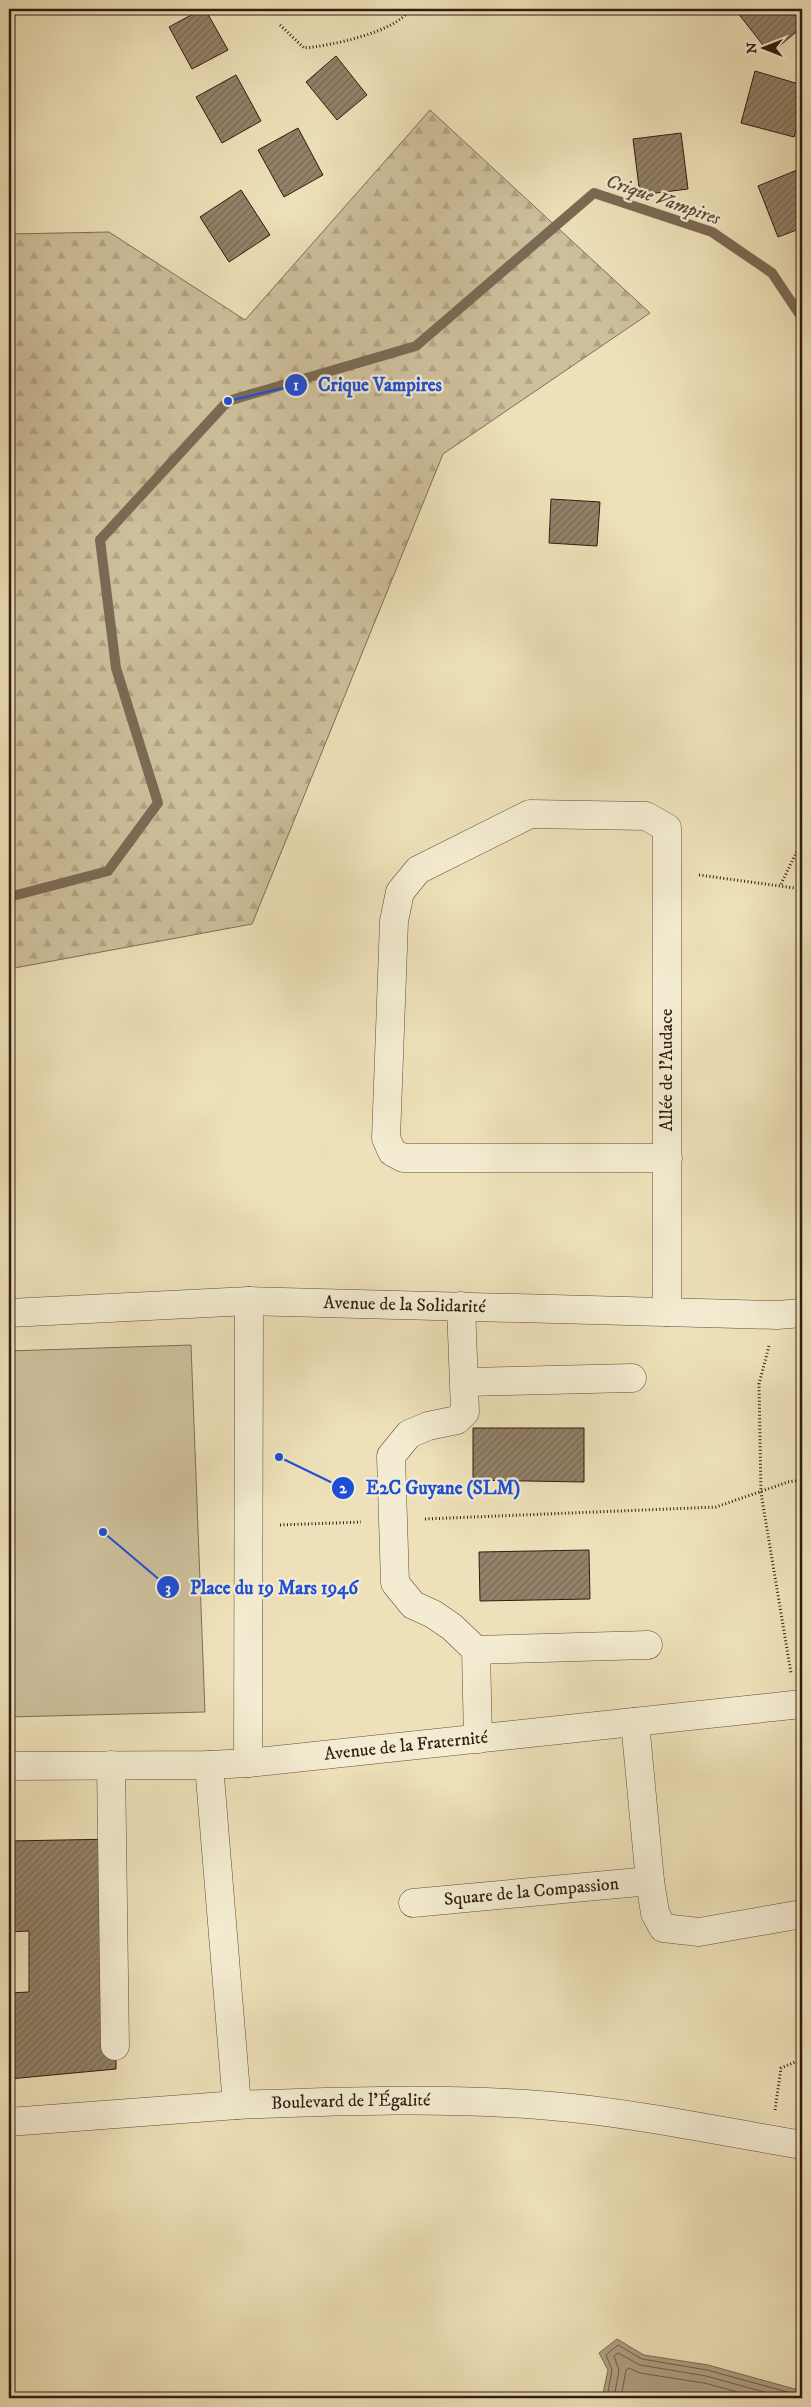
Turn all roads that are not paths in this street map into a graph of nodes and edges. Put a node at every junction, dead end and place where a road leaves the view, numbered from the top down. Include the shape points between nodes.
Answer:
1 (668, 1158) junction
2 (249, 1301) junction
3 (461, 1306) junction
4 (667, 1312) junction
5 (9, 1313) edge
6 (790, 1314) edge
7 (632, 1378) dead end
8 (465, 1382) junction
9 (648, 1645) dead end
10 (476, 1650) junction
11 (799, 1705) edge
12 (635, 1722) junction
13 (478, 1740) junction
14 (248, 1763) junction
15 (111, 1765) junction
16 (209, 1765) junction
17 (9, 1766) edge
18 (650, 1881) junction
19 (413, 1903) dead end
20 (802, 1914) edge
21 (115, 2046) dead end
22 (237, 2105) junction
23 (9, 2122) edge
24 (802, 2146) edge

1 - 1 street, Allée de l'Audace via 667,828 646,816 530,814 418,870 400,892 394,921 386,1138 392,1152 404,1158
1 - 4 street, Allée de l'Audace
2 - 3 street, Avenue de la Solidarité
2 - 5 street, Avenue de la Solidarité
2 - 14 street
3 - 4 street, Avenue de la Solidarité
3 - 8 street
4 - 6 street, Avenue de la Solidarité
7 - 8 street
8 - 10 street via 465,1412 457,1420 409,1434 391,1456 395,1583 413,1605 433,1614
9 - 10 street
10 - 13 street
11 - 12 street, Avenue de la Fraternité
12 - 13 street, Avenue de la Fraternité
12 - 18 street
13 - 14 street, Avenue de la Fraternité
14 - 16 street, Avenue de la Fraternité
15 - 16 street, Avenue de la Fraternité
15 - 17 street, Avenue de la Fraternité
15 - 21 street
16 - 22 street
18 - 19 street, Square de la Compassion
18 - 20 street via 655,1913 663,1928 699,1932
22 - 23 street, Boulevard de l'Égalité
22 - 24 street, Boulevard de l'Égalité via 383,2099 551,2106 680,2124

